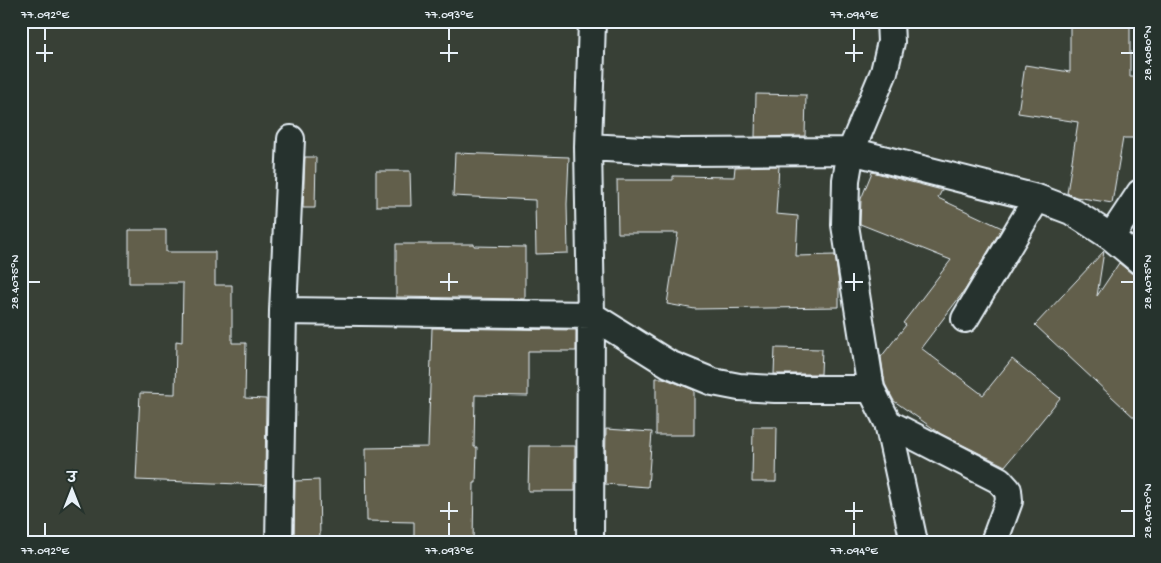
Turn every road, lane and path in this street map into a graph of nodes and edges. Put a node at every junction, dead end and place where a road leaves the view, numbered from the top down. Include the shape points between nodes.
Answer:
1 (592, 21) edge
2 (890, 21) edge
3 (291, 139) dead end
4 (588, 147) junction
5 (851, 151) junction
6 (1140, 194) edge
7 (1036, 198) junction
8 (1111, 237) junction
9 (1140, 261) edge
10 (283, 311) junction
11 (591, 315) junction
12 (965, 319) dead end
13 (871, 389) junction
14 (888, 423) junction
15 (279, 542) edge
16 (590, 542) edge
17 (914, 542) edge
18 (994, 542) edge

1 - 4 street
2 - 5 street via 891,42 884,72
3 - 10 street
4 - 5 street via 680,152
4 - 11 street
5 - 7 street
5 - 13 street via 846,180 845,225
6 - 8 street
7 - 8 street via 1071,210
7 - 12 street
8 - 9 street
10 - 11 street
10 - 15 street
11 - 13 street via 669,364 713,382 775,389
11 - 16 street
13 - 14 street
14 - 17 street
14 - 18 street via 1004,485 1009,501

